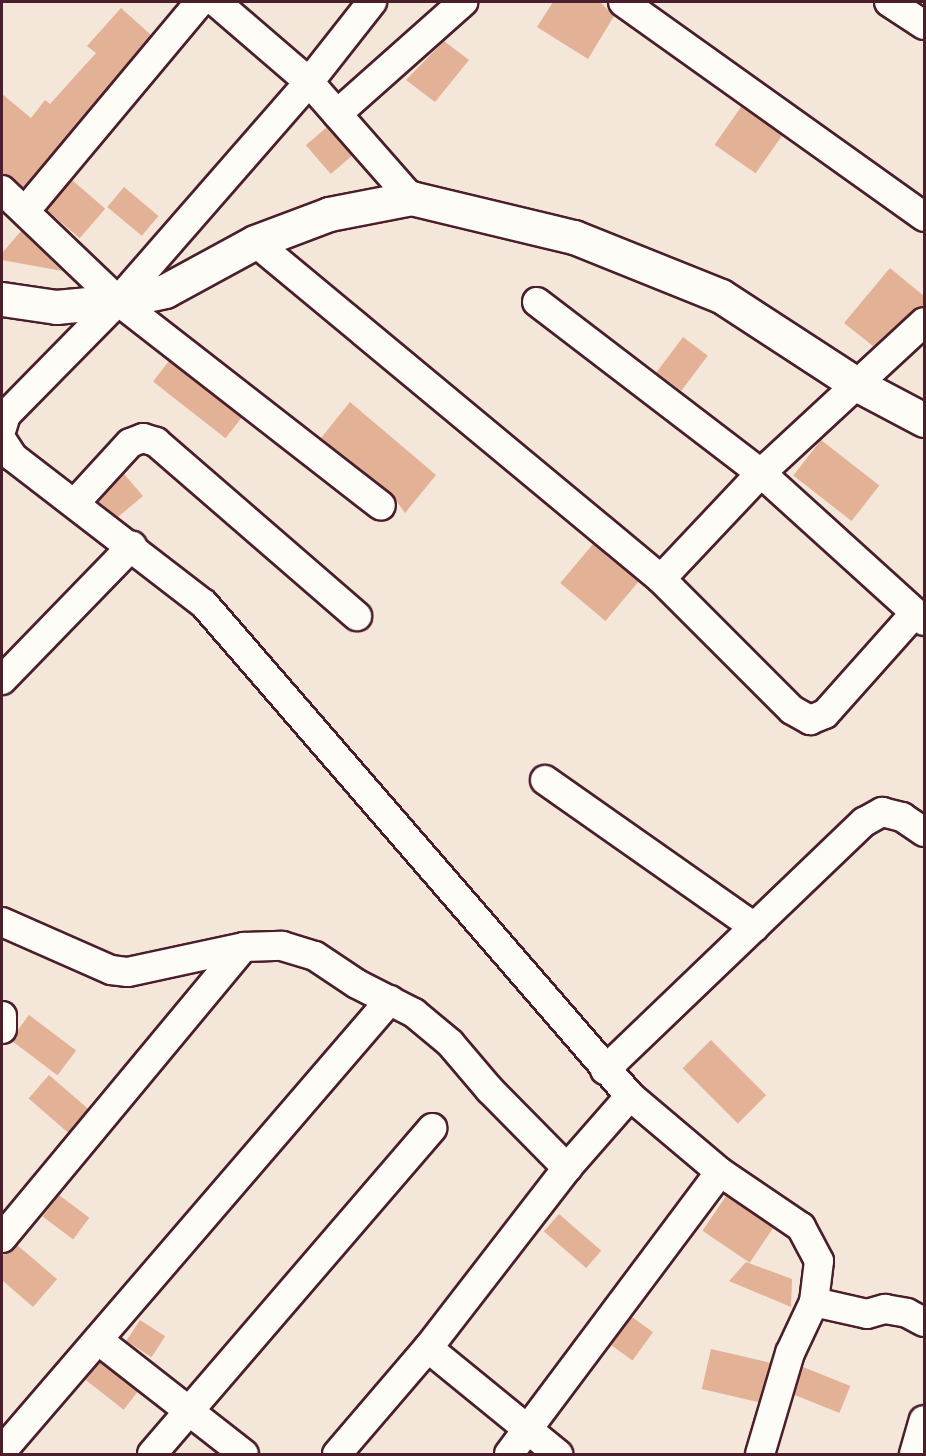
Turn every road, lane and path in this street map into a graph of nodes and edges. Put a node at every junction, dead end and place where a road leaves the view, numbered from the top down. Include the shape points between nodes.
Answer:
1 (200, 2) edge
2 (216, 2) edge
3 (372, 2) edge
4 (463, 2) edge
5 (623, 2) edge
6 (889, 2) edge
7 (924, 25) edge
8 (309, 82) junction
9 (337, 114) junction
10 (2, 189) edge
11 (411, 198) junction
12 (26, 210) junction
13 (924, 217) edge
14 (255, 242) junction
15 (2, 299) edge
16 (118, 301) junction
17 (537, 302) dead end
18 (924, 322) edge
19 (856, 384) junction
20 (924, 420) edge
21 (2, 428) edge
22 (2, 440) edge
23 (760, 473) junction
24 (75, 503) junction
25 (381, 506) dead end
26 (132, 546) junction
27 (661, 579) junction
28 (357, 616) dead end
29 (920, 617) edge
30 (2, 680) edge
31 (544, 780) dead end
32 (924, 832) edge
33 (2, 922) edge
34 (754, 927) junction
35 (244, 947) junction
36 (390, 1000) junction
37 (2, 1016) edge
38 (2, 1029) edge
39 (605, 1070) junction
40 (630, 1096) junction
41 (432, 1128) dead end
42 (567, 1168) junction
43 (720, 1172) junction
44 (7, 1221) edge
45 (814, 1302) junction
46 (924, 1322) edge
47 (98, 1340) junction
48 (428, 1348) junction
49 (189, 1411) junction
50 (924, 1420) edge
51 (527, 1432) junction
52 (2, 1451) edge
53 (152, 1455) edge
54 (244, 1455) edge
55 (337, 1455) edge
56 (509, 1455) edge
57 (558, 1455) edge
58 (760, 1455) edge
59 (914, 1455) edge

1 - 12 street
2 - 8 street
3 - 8 street
4 - 9 street
5 - 13 street
6 - 7 street
8 - 9 street
8 - 16 street
9 - 11 street
10 - 12 street
11 - 14 street via 328,214
11 - 19 street via 574,237 721,297
12 - 16 street
14 - 16 street via 165,291
14 - 27 street
15 - 16 street via 56,307
16 - 21 street via 6,415
16 - 25 street
17 - 23 street
18 - 19 street
19 - 20 street
19 - 23 street
22 - 24 street via 13,457
23 - 27 street
23 - 29 street
24 - 26 street
24 - 28 street via 130,443 143,438 156,442
26 - 30 street
26 - 39 street via 204,604
27 - 29 street via 792,711 810,720 825,714
31 - 34 street
32 - 34 street via 902,817 882,812 864,822
33 - 35 street via 111,970 128,972
34 - 39 street
35 - 36 street via 282,946 315,956
35 - 44 street
36 - 42 street via 414,1013 450,1043
36 - 47 street
37 - 38 street
39 - 40 street
40 - 42 street
40 - 43 street
41 - 49 street
42 - 48 street
43 - 45 street via 801,1227 819,1262
43 - 51 street
45 - 46 street via 867,1314 885,1310
45 - 58 street via 790,1353
47 - 49 street
47 - 52 street
48 - 51 street
48 - 55 street
49 - 53 street
49 - 54 street
50 - 59 street
51 - 56 street
51 - 57 street

